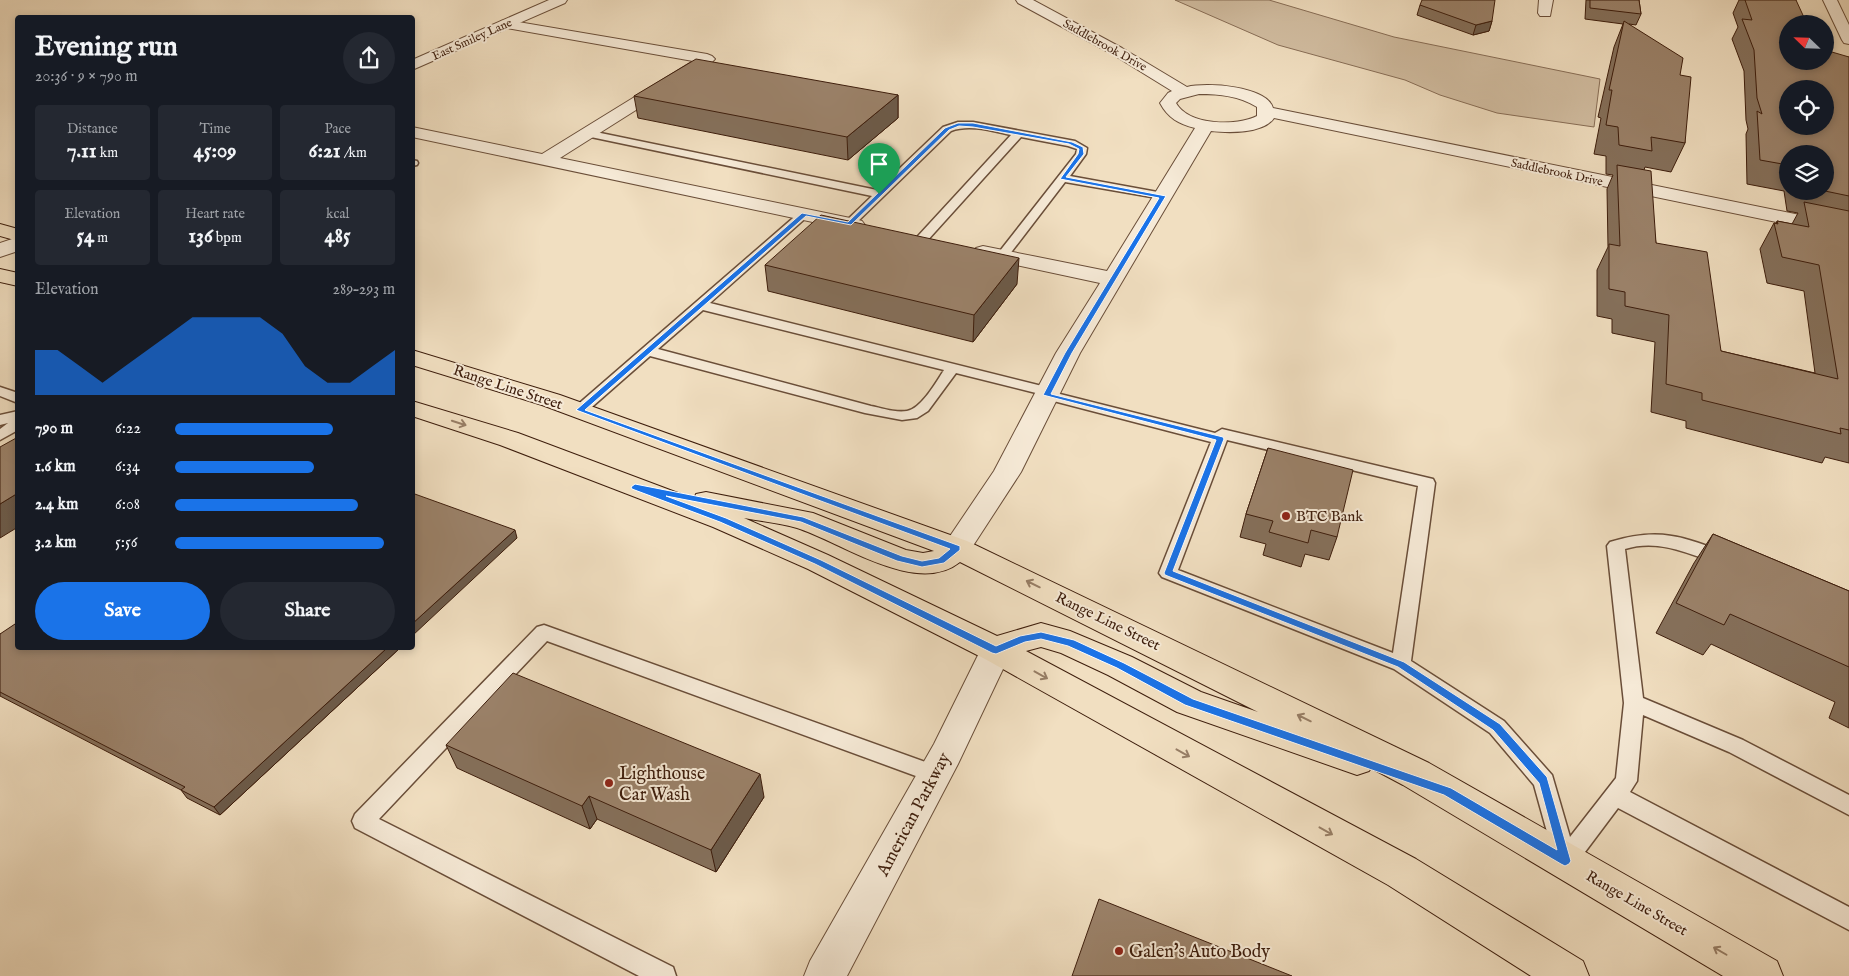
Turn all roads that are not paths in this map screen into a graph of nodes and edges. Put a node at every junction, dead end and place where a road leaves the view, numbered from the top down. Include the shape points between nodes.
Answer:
1 (560, 0) edge
2 (1023, 0) edge
3 (1830, 0) edge
4 (506, 24) junction
5 (1849, 40) edge
6 (415, 65) edge
7 (1186, 92) junction
8 (1266, 111) junction
9 (1206, 124) junction
10 (415, 133) edge
11 (586, 133) junction
12 (1019, 133) junction
13 (544, 160) junction
14 (1062, 178) junction
15 (879, 194) junction
16 (1163, 196) junction
17 (804, 214) junction
18 (849, 224) junction
19 (876, 229) edge
20 (0, 230) edge
21 (1849, 231) edge
22 (15, 234) edge
23 (922, 239) edge
24 (15, 244) edge
25 (966, 248) edge
26 (0, 251) edge
27 (1002, 256) junction
28 (0, 275) edge
29 (15, 279) edge
30 (1113, 279) junction
31 (700, 305) junction
32 (648, 351) junction
33 (415, 358) edge
34 (952, 368) junction
35 (0, 391) edge
36 (1048, 393) junction
37 (15, 398) edge
38 (415, 409) edge
39 (580, 410) junction
40 (15, 416) edge
41 (0, 420) edge
42 (15, 423) edge
43 (0, 435) edge
44 (1220, 439) junction
45 (635, 487) junction
46 (957, 548) junction
47 (1741, 566) edge
48 (996, 650) junction
49 (1401, 664) junction
50 (1634, 703) junction
51 (935, 774) junction
52 (1448, 792) junction
53 (1616, 795) junction
54 (1849, 806) edge
55 (1565, 861) junction
56 (1849, 919) edge
57 (664, 976) edge
58 (825, 976) edge
59 (1568, 976) edge
60 (1762, 976) edge

1 - 4 street, East Smiley Lane
2 - 7 street, Saddlebrook Drive
3 - 5 street
4 - 6 street, East Smiley Lane
4 - 11 street via 707,59
7 - 8 street via 1223,89 1239,92 1265,105
7 - 9 street via 1174,96 1168,103 1170,110 1191,122
8 - 9 street via 1266,118 1254,124 1223,128
8 - 21 street, Saddlebrook Drive
9 - 16 street
10 - 13 street
11 - 13 street
11 - 15 lane
12 - 14 lane via 1082,148
12 - 15 lane via 958,124 947,129
12 - 23 lane
13 - 17 street
14 - 16 lane
14 - 27 lane
15 - 18 lane
16 - 30 street
17 - 18 street
17 - 31 lane
18 - 19 street
20 - 22 main road
24 - 26 street
25 - 27 street
27 - 30 street
28 - 29 main road
30 - 36 street
31 - 32 lane
31 - 34 lane
32 - 34 lane via 900,416 913,415 922,409
32 - 39 lane
33 - 39 main road, Range Line Street
34 - 36 lane
35 - 37 lane
36 - 44 lane
36 - 46 street via 1007,472
38 -> 45 main road via 509,439
39 - 46 main road, Range Line Street
40 - 41 lane
42 - 43 lane
44 - 49 lane via 1168,573
44 - 49 lane via 1222,434 1427,483
45 - 46 main road via 803,520 900,559 922,564 941,561
45 - 48 main road via 723,520 818,562
52 -> 46 main road, Range Line Street via 1408,769
47 - 50 lane via 1705,551 1660,540 1640,540 1616,546
48 - 51 street, American Parkway
48 - 52 main road via 1041,635 1070,643 1189,702
48 -> 59 main road via 1402,872
49 - 55 lane via 1497,727 1544,781
50 - 53 lane via 1626,781
50 - 54 lane via 1736,746
51 - 57 lane via 544,632 363,821
51 - 58 street, American Parkway
52 - 55 main road, Range Line Street
53 - 55 lane
53 - 56 lane
60 -> 55 main road, Range Line Street

